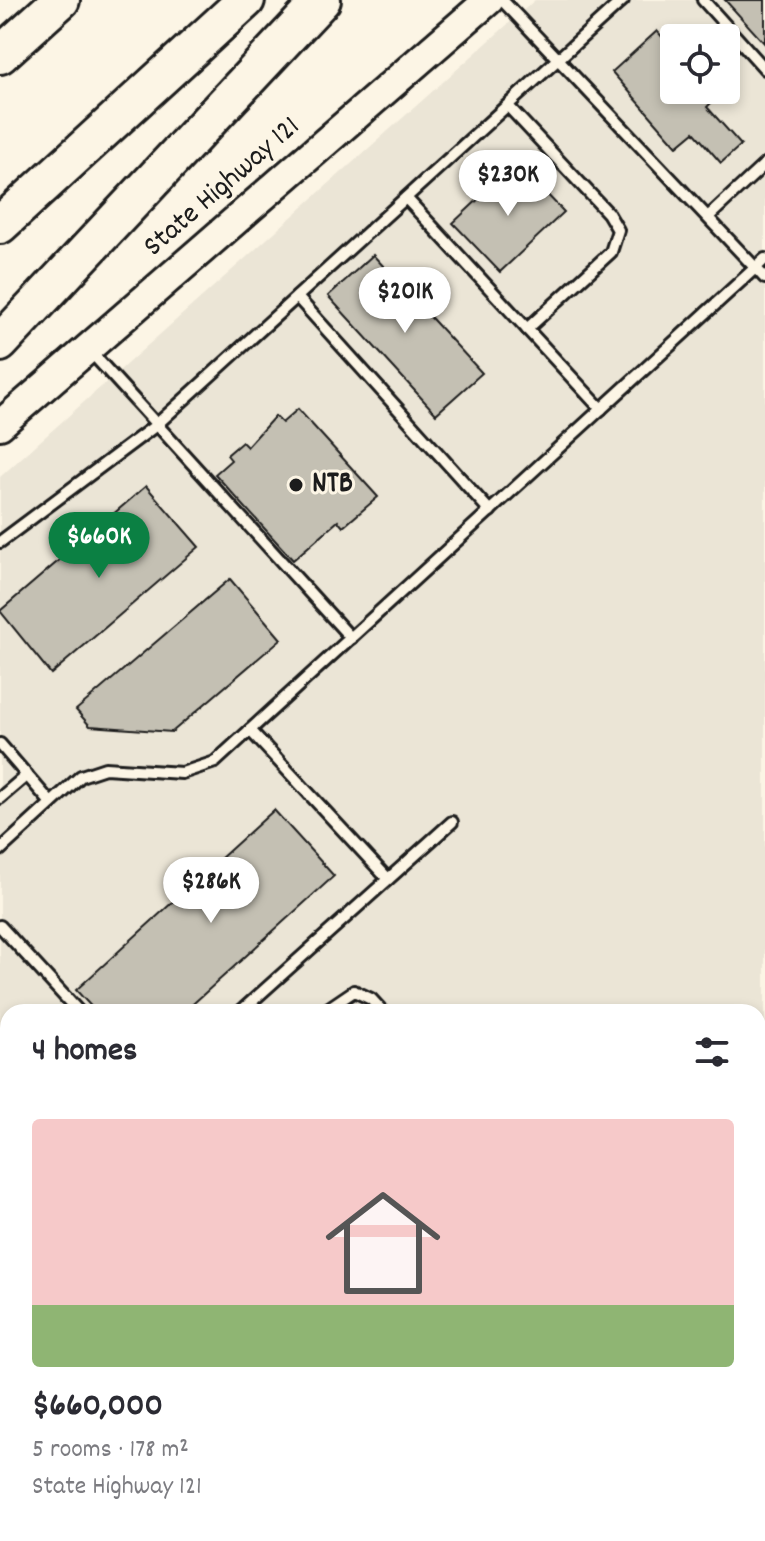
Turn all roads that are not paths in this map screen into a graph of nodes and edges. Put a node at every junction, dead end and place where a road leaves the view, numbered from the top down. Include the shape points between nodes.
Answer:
1 (61, 0) edge
2 (246, 0) edge
3 (322, 0) edge
4 (489, 0) edge
5 (502, 0) edge
6 (623, 0) edge
7 (703, 0) edge
8 (0, 55) edge
9 (559, 59) junction
10 (765, 69) edge
11 (508, 106) junction
12 (765, 164) edge
13 (406, 198) junction
14 (708, 217) junction
15 (0, 225) edge
16 (765, 259) edge
17 (755, 268) junction
18 (765, 278) edge
19 (297, 297) junction
20 (527, 329) junction
21 (0, 343) edge
22 (89, 350) junction
23 (601, 409) junction
24 (0, 425) edge
25 (155, 426) junction
26 (490, 511) junction
27 (0, 542) edge
28 (351, 638) junction
29 (250, 730) junction
30 (0, 744) edge
31 (27, 775) junction
32 (0, 798) edge
33 (51, 803) junction
34 (452, 822) dead end
35 (0, 850) edge
36 (388, 879) junction
37 (0, 926) edge
38 (72, 1004) edge
39 (249, 1004) edge
40 (332, 1004) edge
41 (376, 1004) edge

1 - 8 highway
2 - 15 highway
3 - 21 highway
4 - 22 main road, State Highway 121
5 - 9 lane
6 - 9 lane
7 - 10 lane
9 - 11 lane
9 - 14 lane
11 - 13 lane
11 - 20 lane via 618,230 611,252
12 - 14 lane
13 - 19 lane
13 - 20 lane
14 - 17 lane
16 - 17 lane
17 - 18 lane
17 - 23 lane
19 - 25 lane
19 - 26 lane
20 - 23 lane
22 - 24 main road, State Highway 121
22 - 25 lane
23 - 26 lane
25 - 27 lane
25 - 28 lane
26 - 28 lane
28 - 29 lane
29 - 33 lane via 215,762 182,773 105,768 81,776
29 - 36 lane
30 - 31 lane
31 - 32 lane
31 - 33 lane
33 - 35 lane
34 - 36 lane
36 - 39 lane
37 - 38 lane
40 - 41 lane via 354,991

